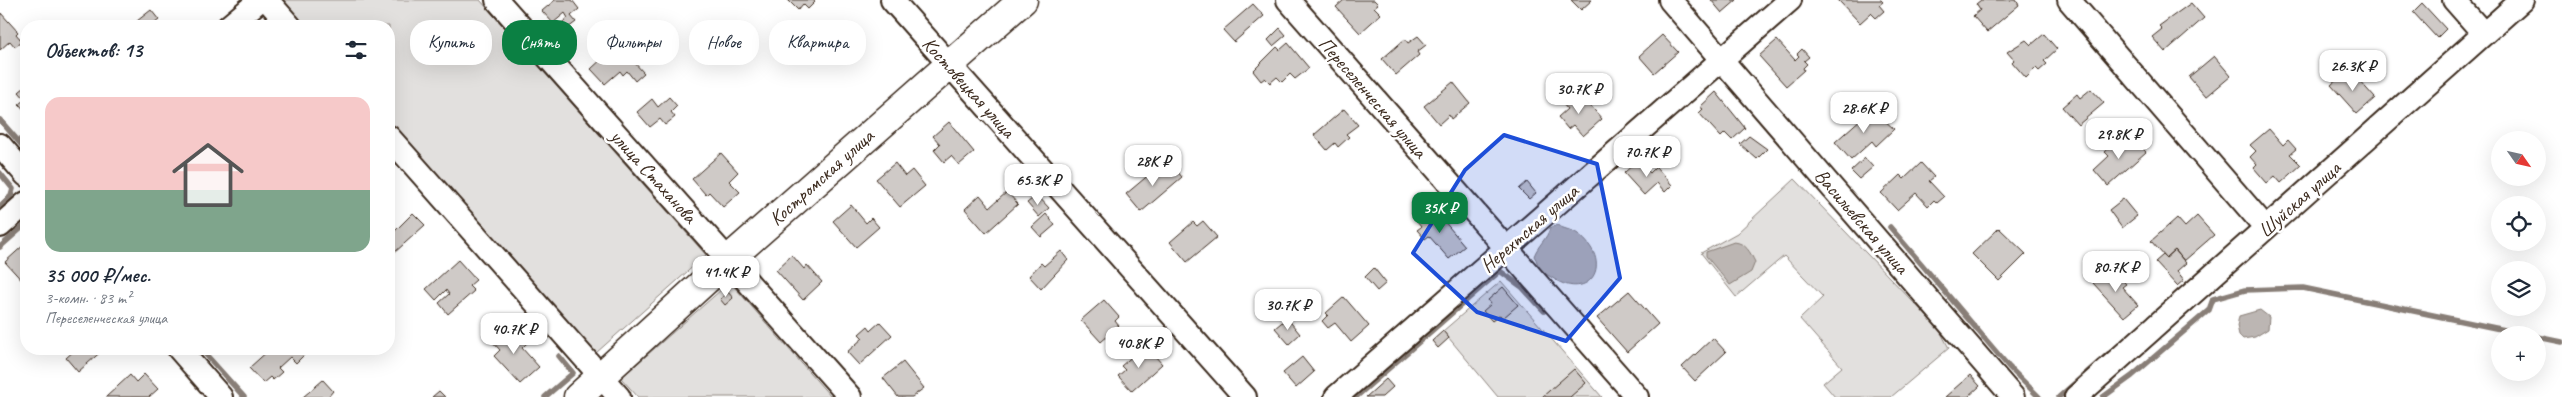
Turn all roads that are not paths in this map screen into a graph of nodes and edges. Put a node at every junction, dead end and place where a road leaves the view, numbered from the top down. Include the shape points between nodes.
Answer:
1 (260, 0) edge
2 (267, 0) edge
3 (497, 0) edge
4 (892, 0) edge
5 (1022, 0) edge
6 (1288, 0) edge
7 (1670, 0) edge
8 (1790, 0) edge
9 (2069, 0) edge
10 (2454, 0) edge
11 (2522, 0) edge
12 (236, 20) edge
13 (285, 20) edge
14 (2484, 34) junction
15 (1723, 59) junction
16 (948, 64) junction
17 (395, 144) edge
18 (0, 146) edge
19 (20, 168) edge
20 (20, 208) edge
21 (0, 226) edge
22 (2266, 228) junction
23 (1506, 248) junction
24 (729, 258) junction
25 (184, 355) edge
26 (601, 377) junction
27 (221, 397) edge
28 (578, 397) edge
29 (619, 397) edge
30 (850, 397) edge
31 (1245, 397) edge
32 (1336, 397) edge
33 (1637, 397) edge
34 (2013, 397) edge
35 (2076, 397) edge

1 - 12 street
2 - 13 street
3 - 24 street, улица Стаханова
4 - 16 street, Костовецкая улица
5 - 16 street, Костромская улица
6 - 23 street, Переселенческая улица
7 - 15 street, Васильевская улица
8 - 15 street, Нерехтская улица
9 - 22 street
10 - 14 street
11 - 14 street, Шуйская улица
14 - 22 street, Шуйская улица
15 - 23 street, Нерехтская улица
15 - 34 street, Васильевская улица
16 - 24 street, Костромская улица
16 - 31 street, Костовецкая улица
17 - 26 street
18 - 19 street
20 - 21 street
22 - 35 street, Шуйская улица
23 - 32 street, Нерехтская улица
23 - 33 street, Переселенческая улица
24 - 26 street, Костромская улица
24 - 30 street, улица Стаханова
25 - 27 street
26 - 28 street, Костромская улица
26 - 29 street

